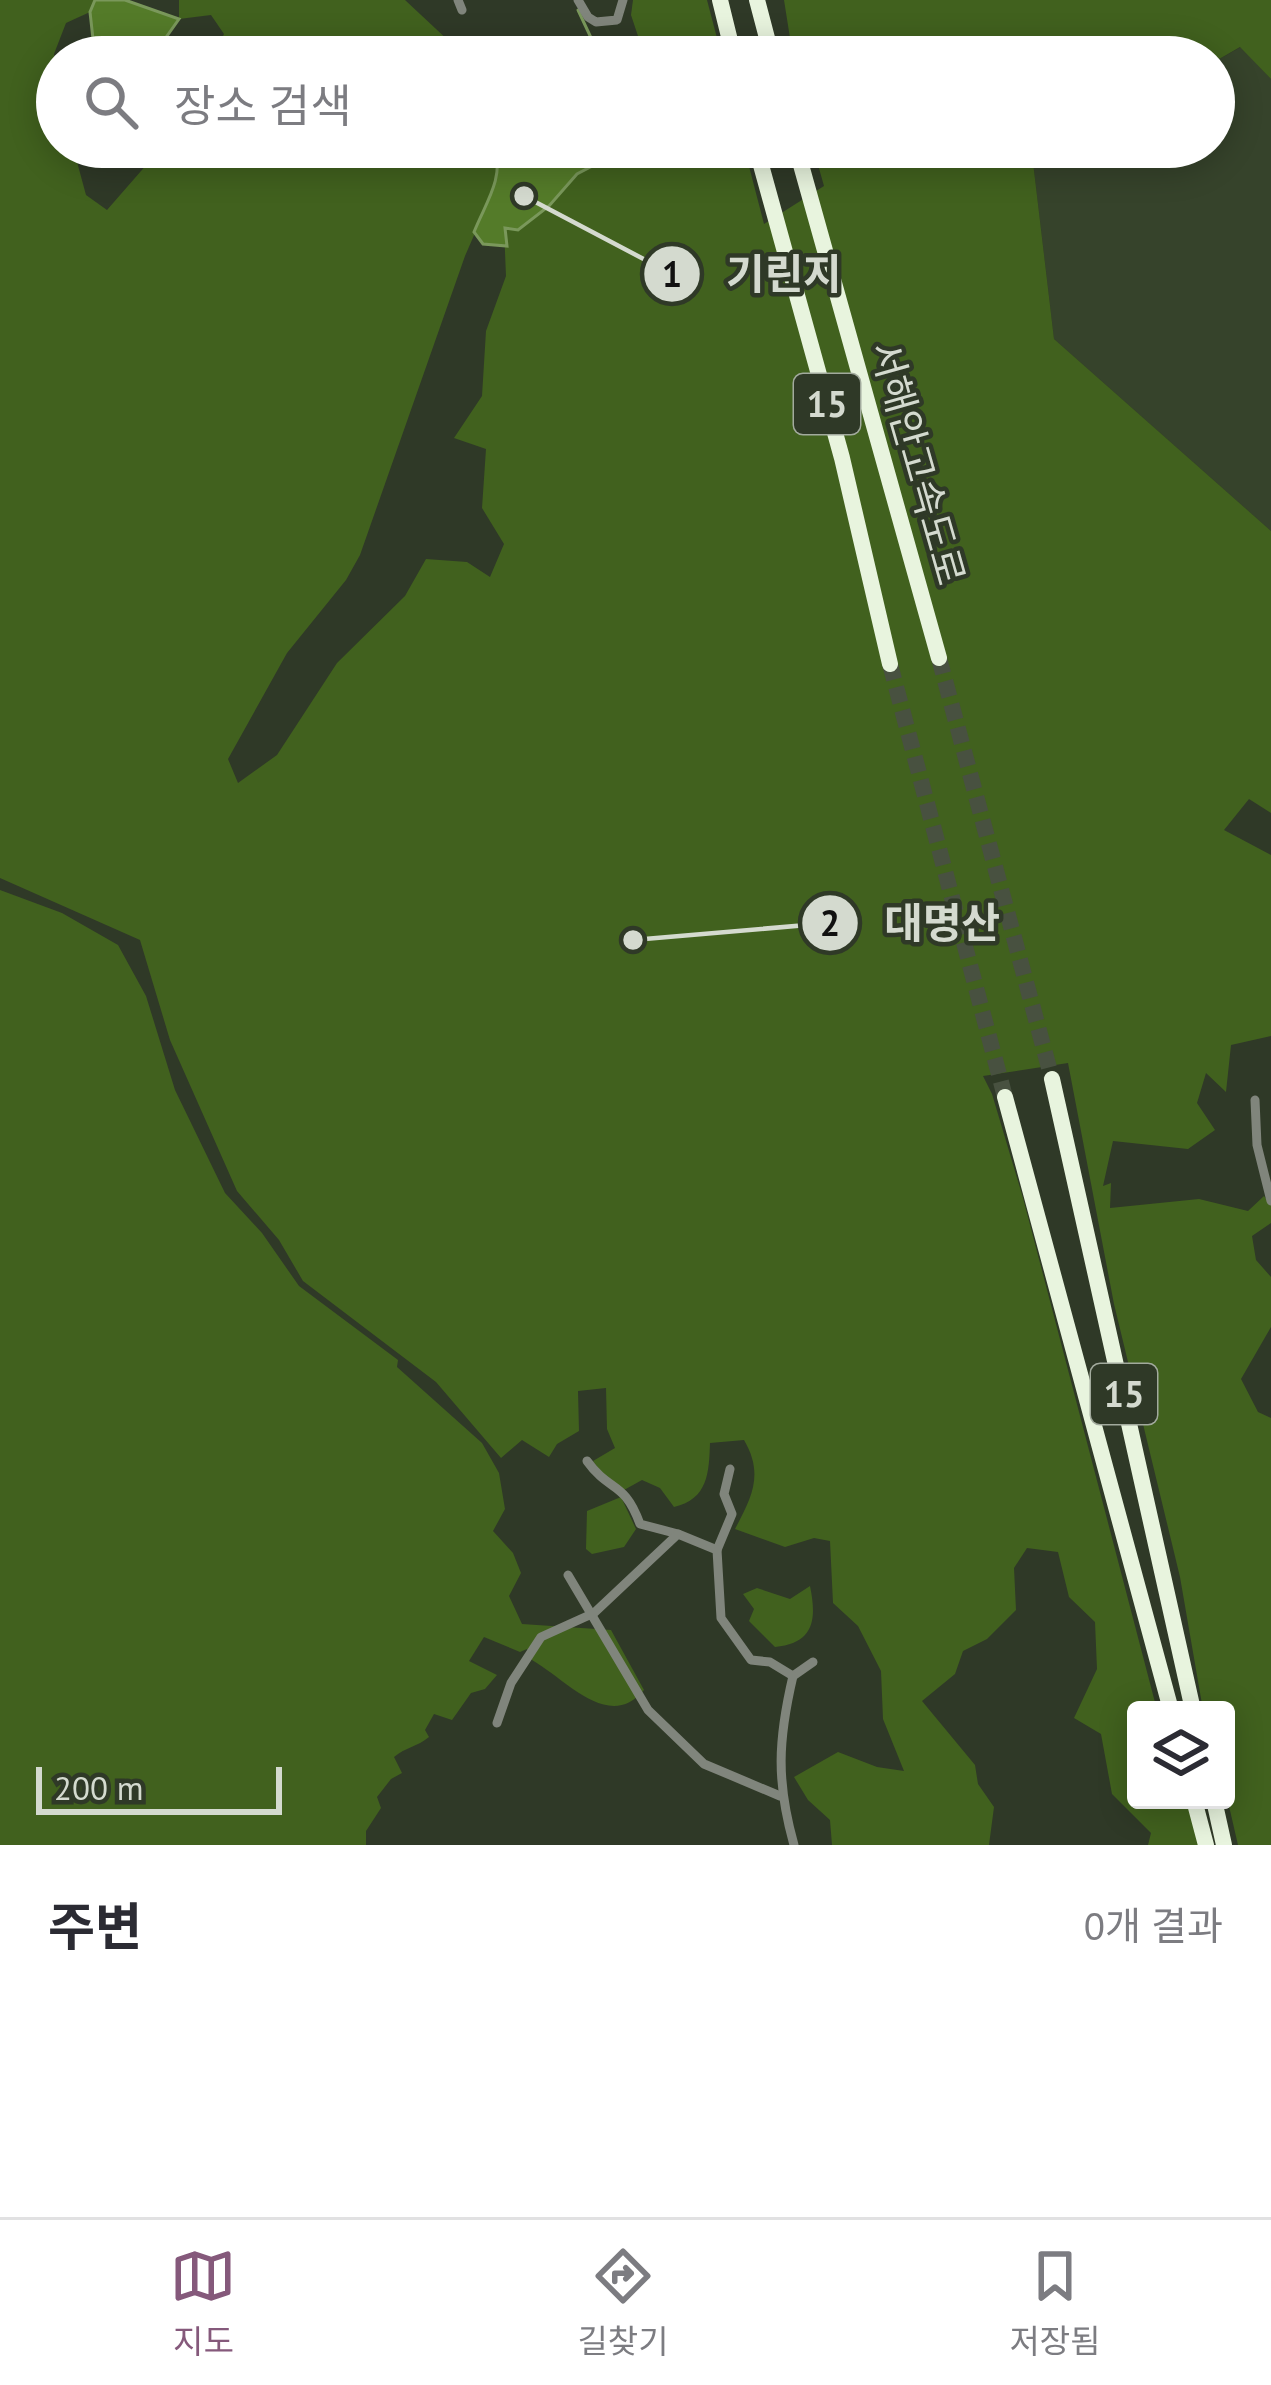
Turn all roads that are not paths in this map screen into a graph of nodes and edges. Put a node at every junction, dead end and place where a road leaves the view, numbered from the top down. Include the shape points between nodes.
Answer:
1 (578, 0) edge
2 (623, 0) edge
3 (720, 0) edge
4 (757, 0) edge
5 (729, 36) edge
6 (766, 36) edge
7 (762, 168) edge
8 (802, 168) edge
9 (939, 658) tunnel mouth
10 (890, 664) tunnel mouth
11 (1052, 1079) tunnel mouth
12 (1005, 1097) tunnel mouth
13 (1255, 1100) dead end
14 (1271, 1201) edge
15 (587, 1461) dead end
16 (730, 1469) dead end
17 (678, 1534) junction
18 (717, 1550) junction
19 (568, 1575) dead end
20 (594, 1613) junction
21 (813, 1662) dead end
22 (793, 1676) junction
23 (1169, 1701) edge
24 (1191, 1701) edge
25 (496, 1723) dead end
26 (780, 1796) junction
27 (1196, 1809) edge
28 (1216, 1809) edge
29 (794, 1845) edge
30 (1206, 1845) edge
31 (1225, 1845) edge

1 - 2 street via 587,17 609,23
3 - 5 highway
4 - 6 highway
7 - 10 highway, 서해안고속도로 / 15
8 - 9 highway, 서해안고속도로 / 15
11 - 24 highway, 15
12 - 23 highway, 15
13 - 14 street
15 - 17 street via 630,1497 640,1523
16 - 18 street via 724,1494 732,1514
17 - 18 street
17 - 20 street
18 - 22 street via 721,1618 751,1660
19 - 20 street
20 - 25 street via 541,1636
20 - 26 street via 648,1710 691,1754
21 - 22 street
22 - 26 street via 779,1735
26 - 29 street
27 - 30 highway
28 - 31 highway

